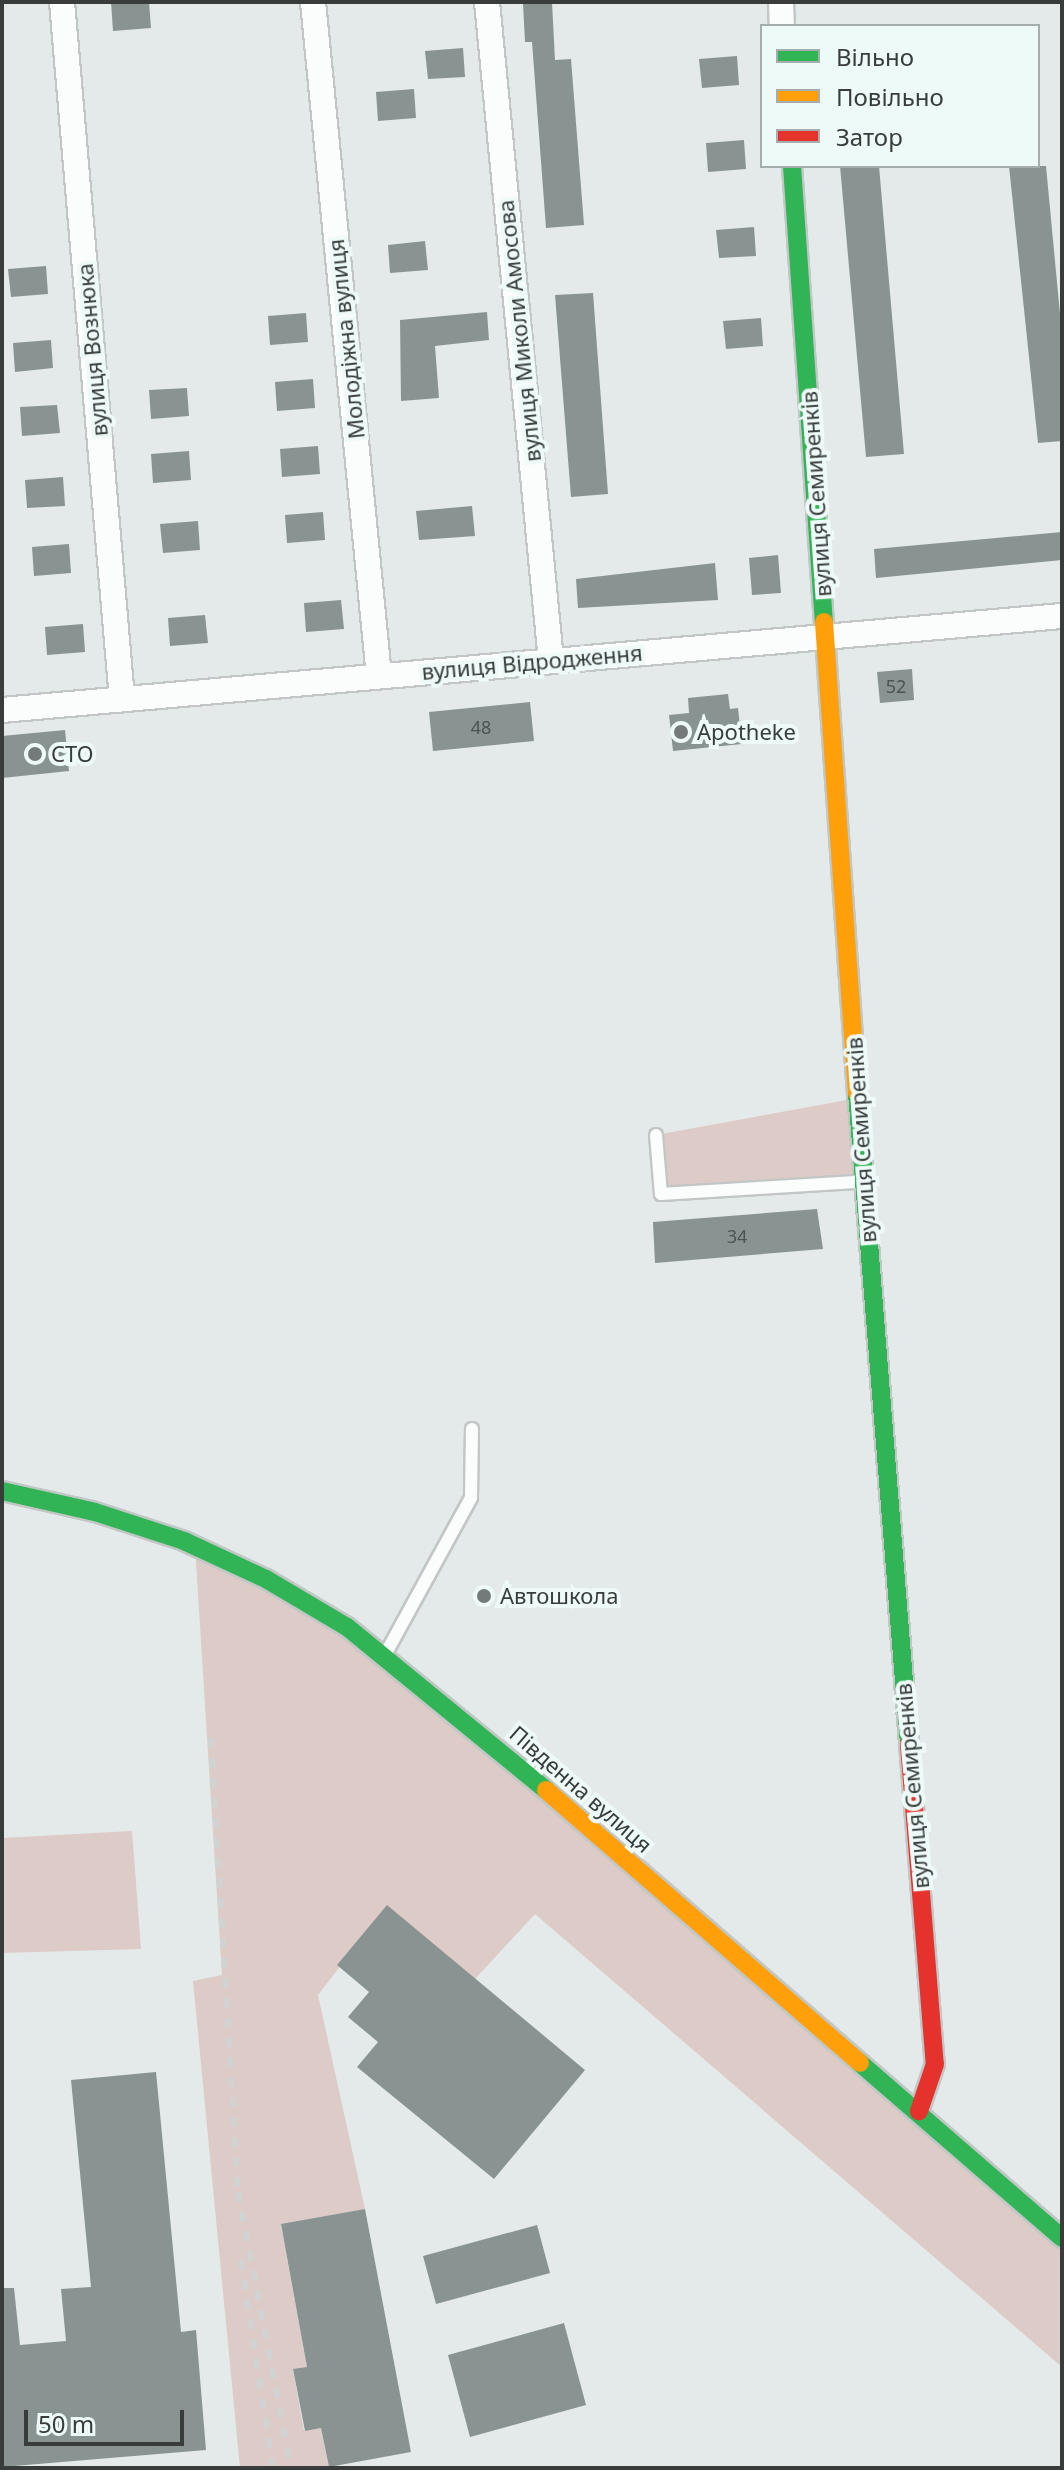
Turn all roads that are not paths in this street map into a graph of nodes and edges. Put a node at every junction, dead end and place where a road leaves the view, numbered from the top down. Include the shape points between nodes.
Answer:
1 (62, 2) edge
2 (313, 2) edge
3 (487, 2) edge
4 (781, 2) edge
5 (782, 24) edge
6 (792, 168) edge
7 (1062, 616) edge
8 (826, 636) junction
9 (551, 661) junction
10 (379, 676) junction
11 (122, 699) junction
12 (2, 710) edge
13 (656, 1135) dead end
14 (863, 1182) junction
15 (472, 1429) dead end
16 (2, 1491) edge
17 (384, 1656) junction
18 (919, 2111) junction
19 (1062, 2238) edge

1 - 11 street, вулиця Вознюка
2 - 10 street, Молодіжна вулиця
3 - 9 street, вулиця Миколи Амосова
4 - 5 street
6 - 8 street, вулиця Семиренків
7 - 8 street, вулиця Відродження
8 - 9 street, вулиця Відродження
8 - 14 street, вулиця Семиренків
9 - 10 street, вулиця Відродження
10 - 11 street, вулиця Відродження
11 - 12 street, вулиця Відродження
13 - 14 lane via 661,1194
14 - 18 street, вулиця Семиренків via 935,2064
15 - 17 lane via 471,1498
16 - 17 street, Південна вулиця via 140,1525 225,1558 305,1600
17 - 18 street, Південна вулиця
18 - 19 street, Південна вулиця

